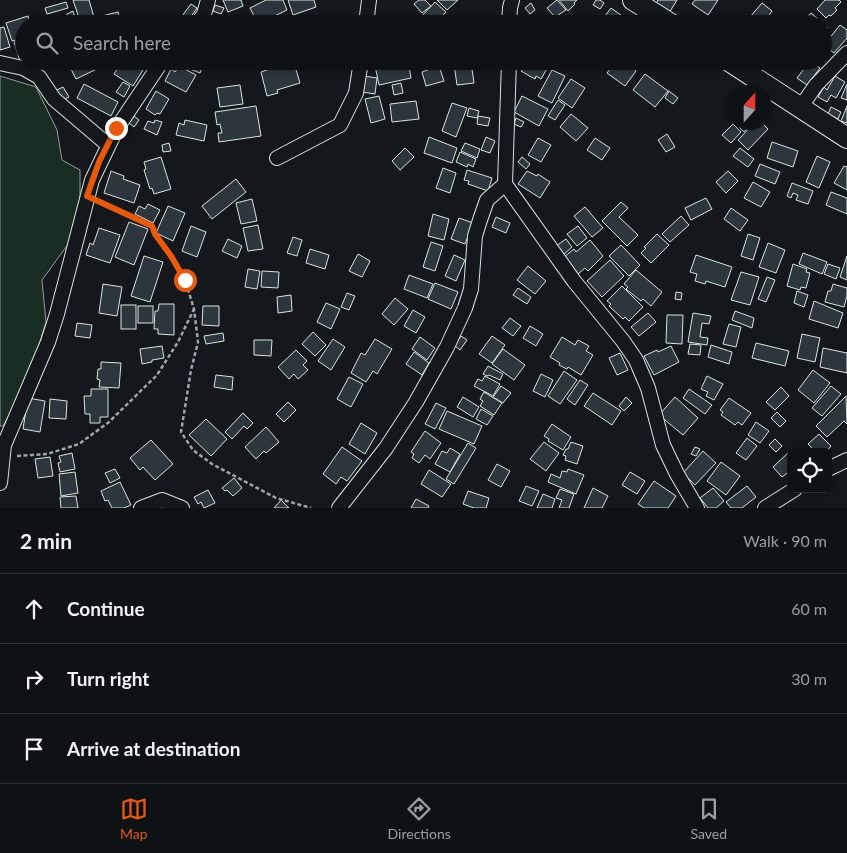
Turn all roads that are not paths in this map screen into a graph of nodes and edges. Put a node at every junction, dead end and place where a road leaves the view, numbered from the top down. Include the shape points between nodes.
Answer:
1 (208, 0) edge
2 (369, 0) edge
3 (512, 0) edge
4 (633, 0) edge
5 (203, 15) edge
6 (367, 15) edge
7 (510, 15) edge
8 (657, 15) edge
9 (847, 53) edge
10 (0, 63) edge
11 (15, 66) edge
12 (832, 68) edge
13 (27, 70) edge
14 (156, 70) edge
15 (360, 70) edge
16 (509, 70) edge
17 (743, 70) edge
18 (831, 70) edge
19 (800, 108) junction
20 (847, 138) edge
21 (108, 145) junction
22 (277, 158) dead end
23 (504, 184) junction
24 (847, 460) edge
25 (832, 467) edge
26 (0, 483) edge
27 (788, 493) edge
28 (141, 508) edge
29 (182, 508) edge
30 (338, 508) edge
31 (697, 508) edge
32 (766, 508) edge

1 - 5 street
2 - 6 street
3 - 7 street
4 - 8 street
9 - 12 street
10 - 11 street
13 - 21 street via 39,77 54,99
14 - 21 street
15 - 22 street via 356,93 340,125
16 - 23 street
17 - 19 street
18 - 19 street
19 - 20 street
21 - 26 street via 87,196 48,342 4,445
23 - 30 street via 488,200 480,220 475,236 472,289 447,347 386,448
23 - 31 street via 636,360 648,388 663,445
24 - 25 street
27 - 32 street
28 - 29 street via 162,500

